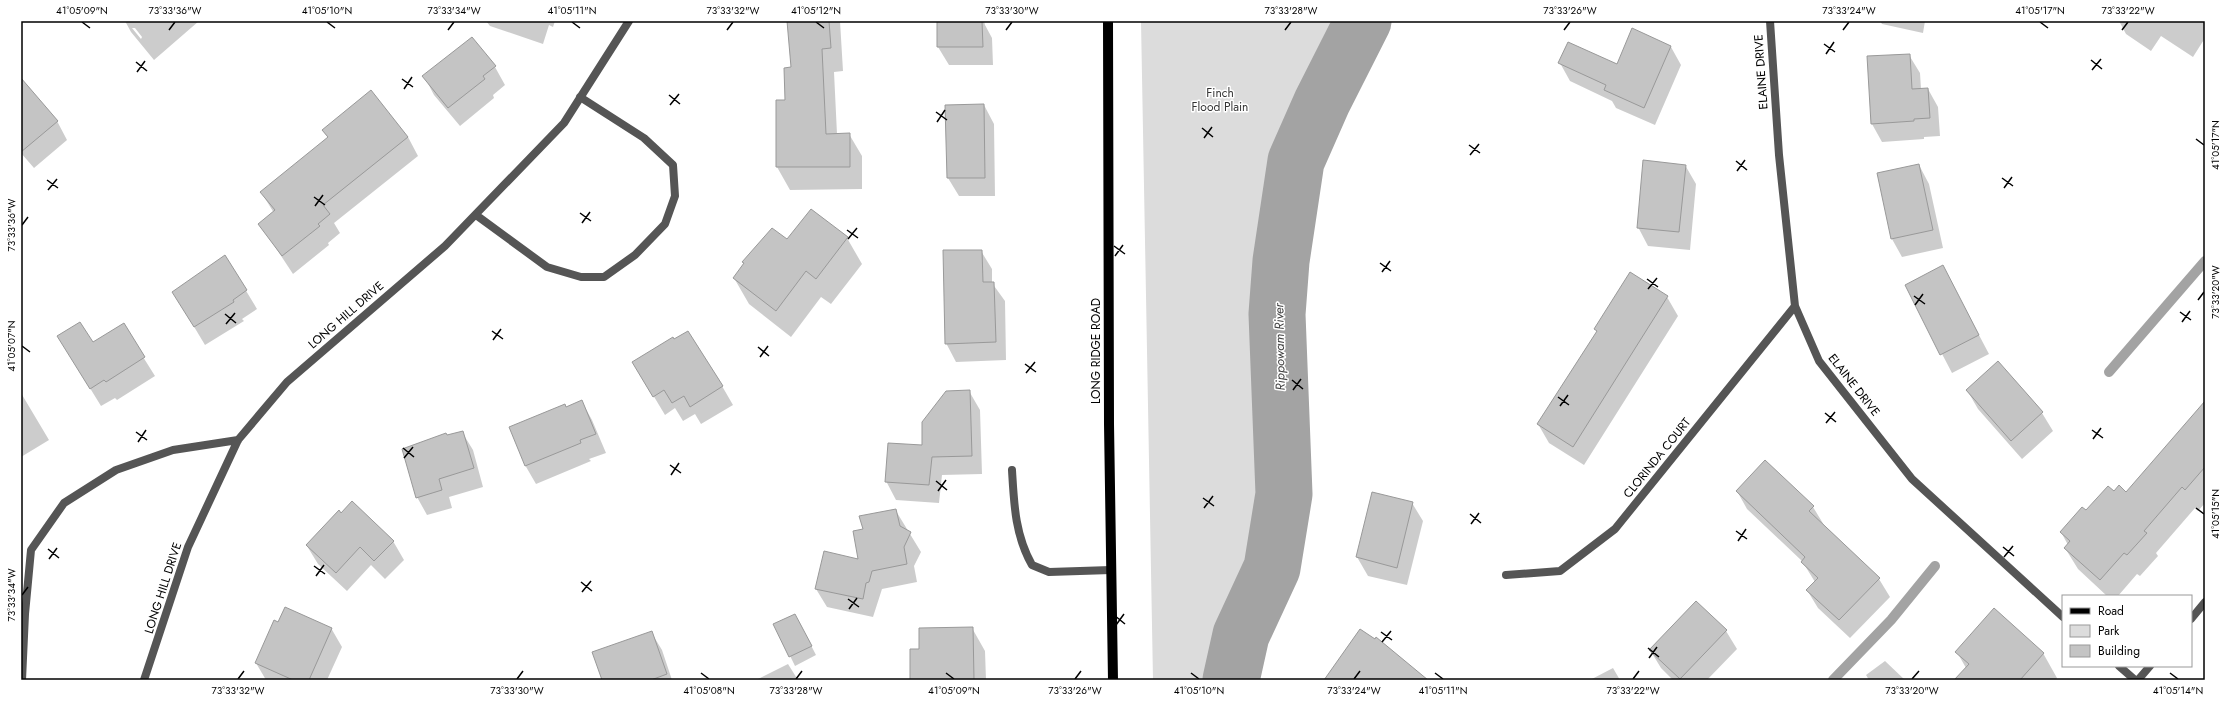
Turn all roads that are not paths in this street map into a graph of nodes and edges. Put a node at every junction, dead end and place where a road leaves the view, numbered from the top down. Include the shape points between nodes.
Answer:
1 (629, 21) edge
2 (1108, 21) edge
3 (1770, 21) edge
4 (580, 97) junction
5 (476, 215) junction
6 (1795, 306) junction
7 (238, 440) junction
8 (1012, 470) dead end
9 (1111, 570) junction
10 (1506, 575) dead end
11 (2205, 602) edge
12 (2062, 617) edge
13 (2192, 618) edge
14 (2120, 667) edge
15 (2149, 667) edge
16 (22, 680) edge
17 (144, 680) edge
18 (1113, 680) edge
19 (2135, 680) edge
20 (2138, 680) edge

1 - 4 street, LONG HILL DRIVE
2 - 9 main road, LONG RIDGE ROAD
3 - 6 street, ELAINE DRIVE via 1779,155
4 - 5 street, LONG HILL DRIVE via 564,123
4 - 5 street via 644,138 673,165 675,196 665,224 635,255 604,277 581,277 546,267
5 - 7 street, LONG HILL DRIVE via 445,246 287,382
6 - 10 street, CLORINDA COURT via 1615,529 1560,571
6 - 12 street, ELAINE DRIVE via 1819,361 1912,479
7 - 16 street via 172,450 116,470 64,503 31,550
7 - 17 street, LONG HILL DRIVE via 188,547
8 - 9 street via 1016,524 1022,548 1032,565 1050,572
9 - 18 main road, LONG RIDGE ROAD
11 - 13 street
14 - 19 street
15 - 20 street

